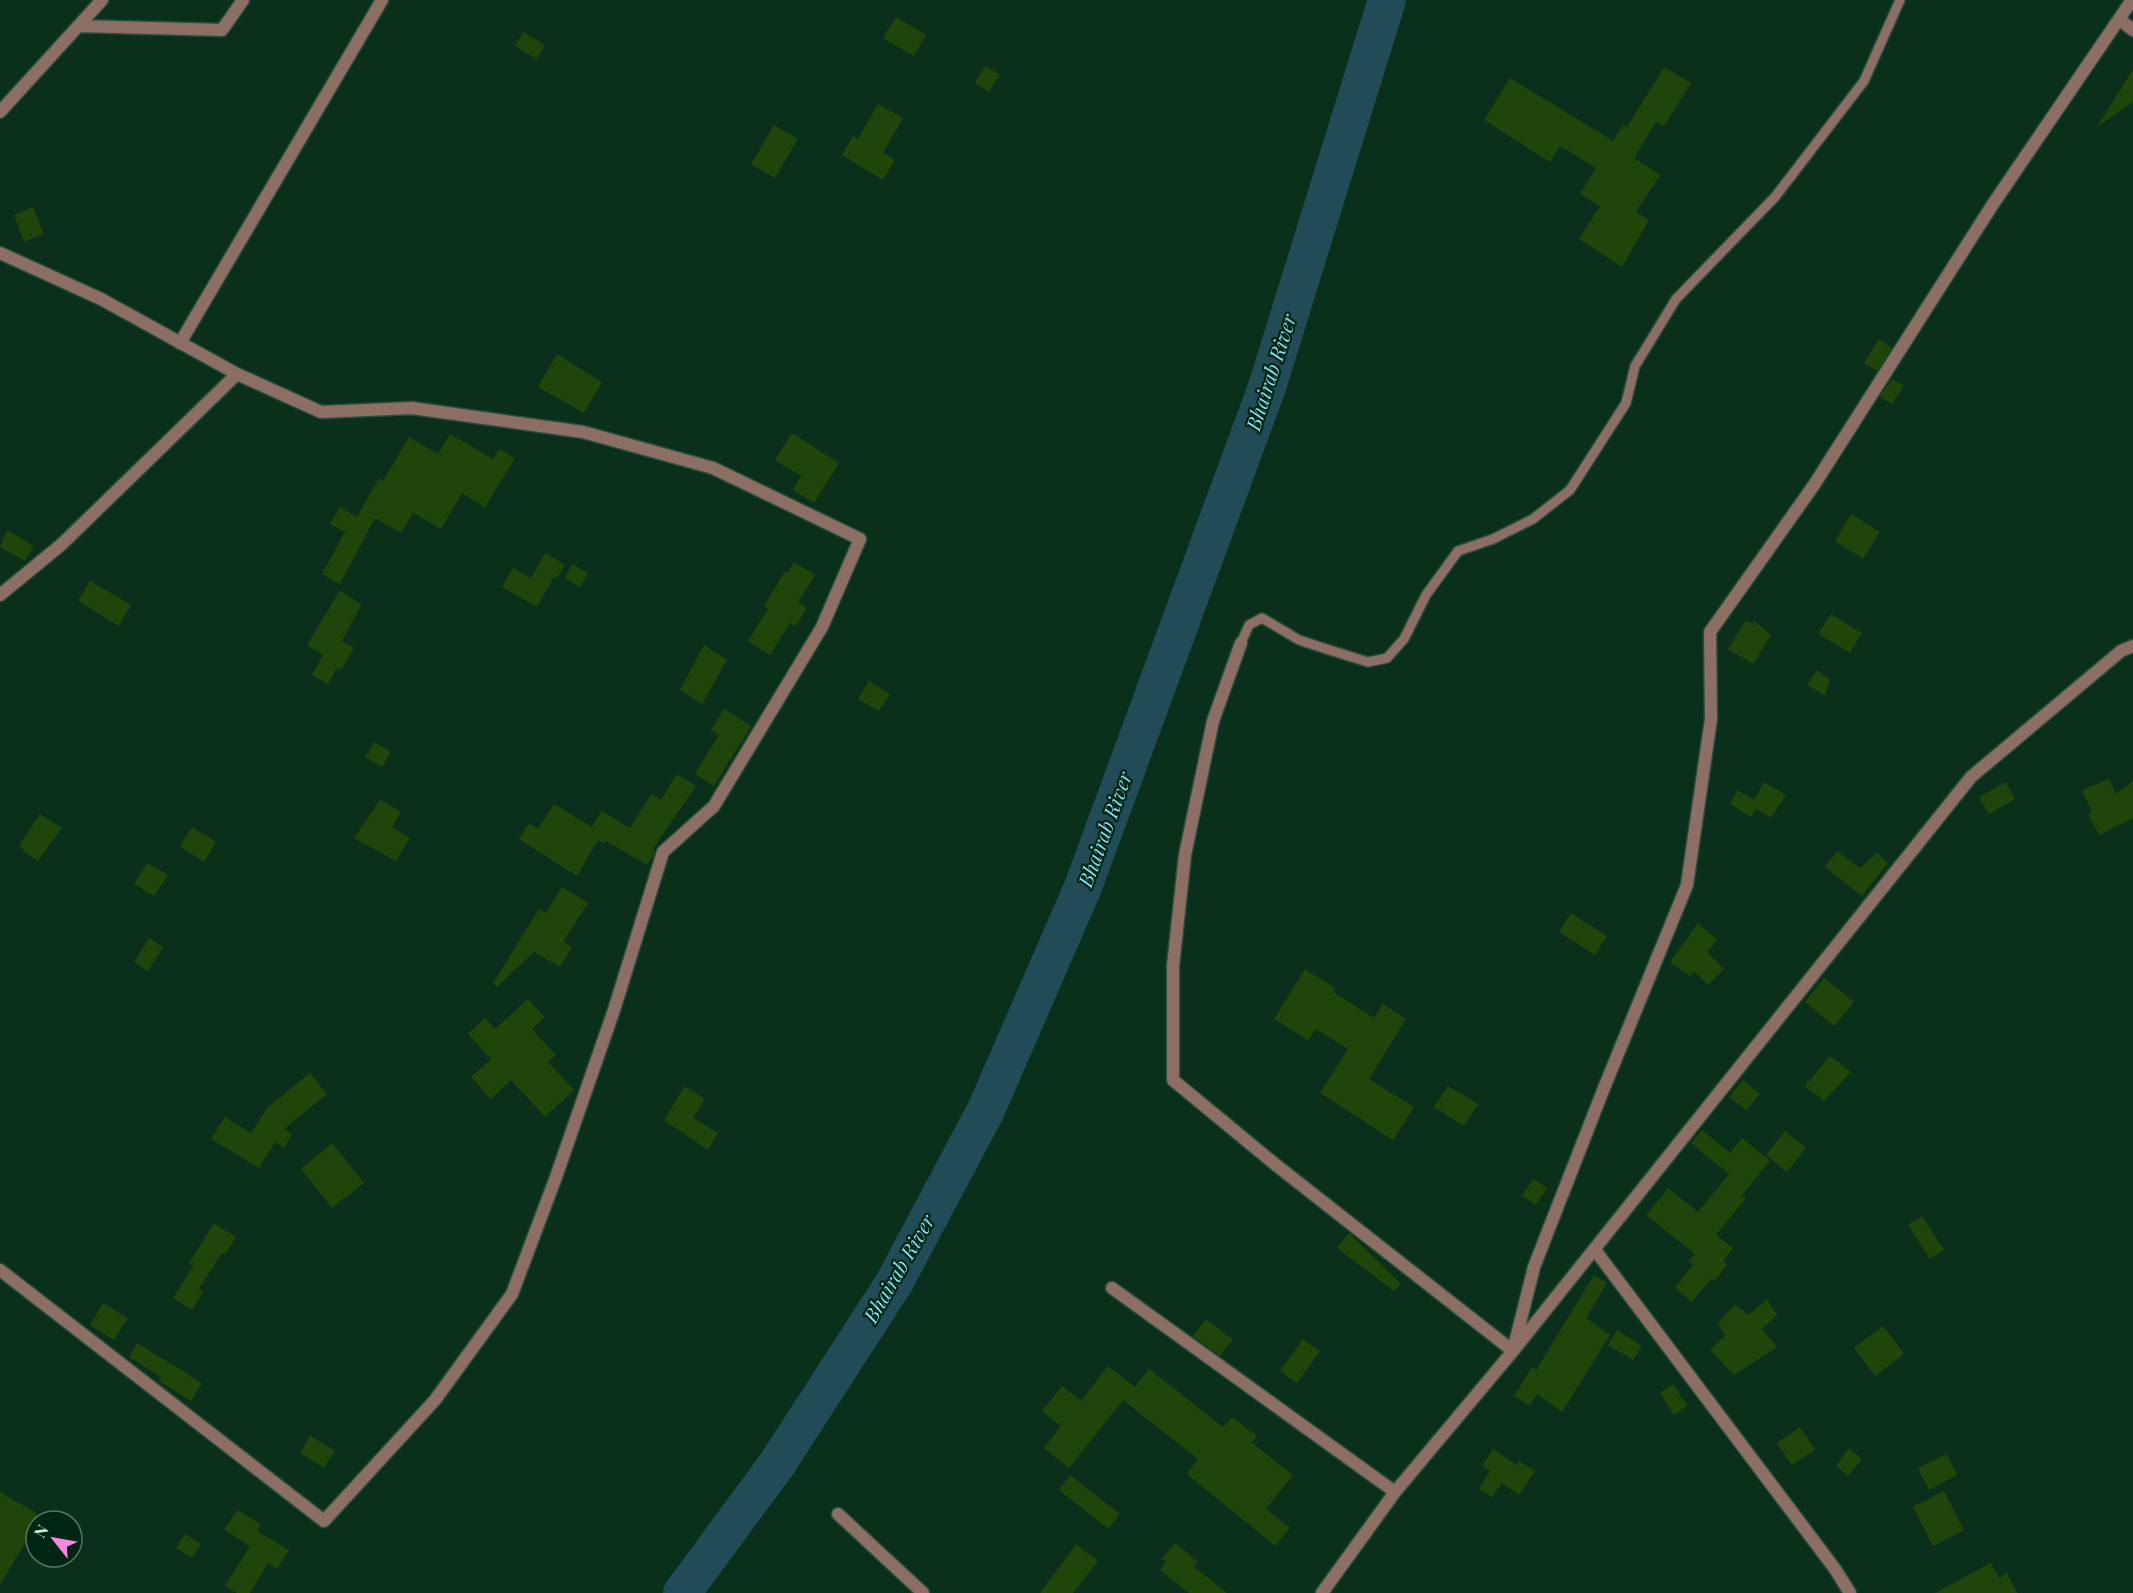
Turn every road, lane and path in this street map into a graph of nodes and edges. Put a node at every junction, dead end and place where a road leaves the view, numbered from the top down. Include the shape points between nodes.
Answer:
1 (102, 0) edge
2 (243, 0) edge
3 (382, 0) edge
4 (1900, 0) edge
5 (2132, 0) edge
6 (2119, 19) junction
7 (78, 26) junction
8 (2133, 30) edge
9 (0, 111) edge
10 (0, 253) edge
11 (180, 343) junction
12 (237, 374) junction
13 (0, 596) edge
14 (1241, 643) joint
15 (2133, 646) edge
16 (1595, 1250) junction
17 (0, 1269) edge
18 (1112, 1288) dead end
19 (1513, 1351) junction
20 (1395, 1492) junction
21 (838, 1514) dead end
22 (923, 1593) edge
23 (1322, 1593) edge
24 (1850, 1593) edge

1 - 7 street
2 - 7 street via 222,30
3 - 11 street
4 - 14 lane via 1864,81 1775,197 1676,299 1635,366 1626,403 1570,490 1533,519 1493,539 1458,550 1426,595 1404,639 1387,658 1368,662 1323,648 1299,640 1262,618 1249,625
5 - 6 street
6 - 8 street
6 - 19 street via 1993,204 1814,485 1710,632 1711,719 1687,885 1534,1267
7 - 9 street
10 - 11 street via 101,299
11 - 12 street
12 - 13 street via 62,544
12 - 17 street via 321,411 412,408 583,432 714,468 860,539 822,627 714,806 663,852 614,1010 512,1294 435,1400 324,1521
14 - 19 street via 1213,721 1185,855 1173,966 1173,1080
15 - 16 street via 2121,651 1971,777
16 - 19 street
16 - 24 street
18 - 20 street
19 - 20 street
20 - 23 street
21 - 22 street

